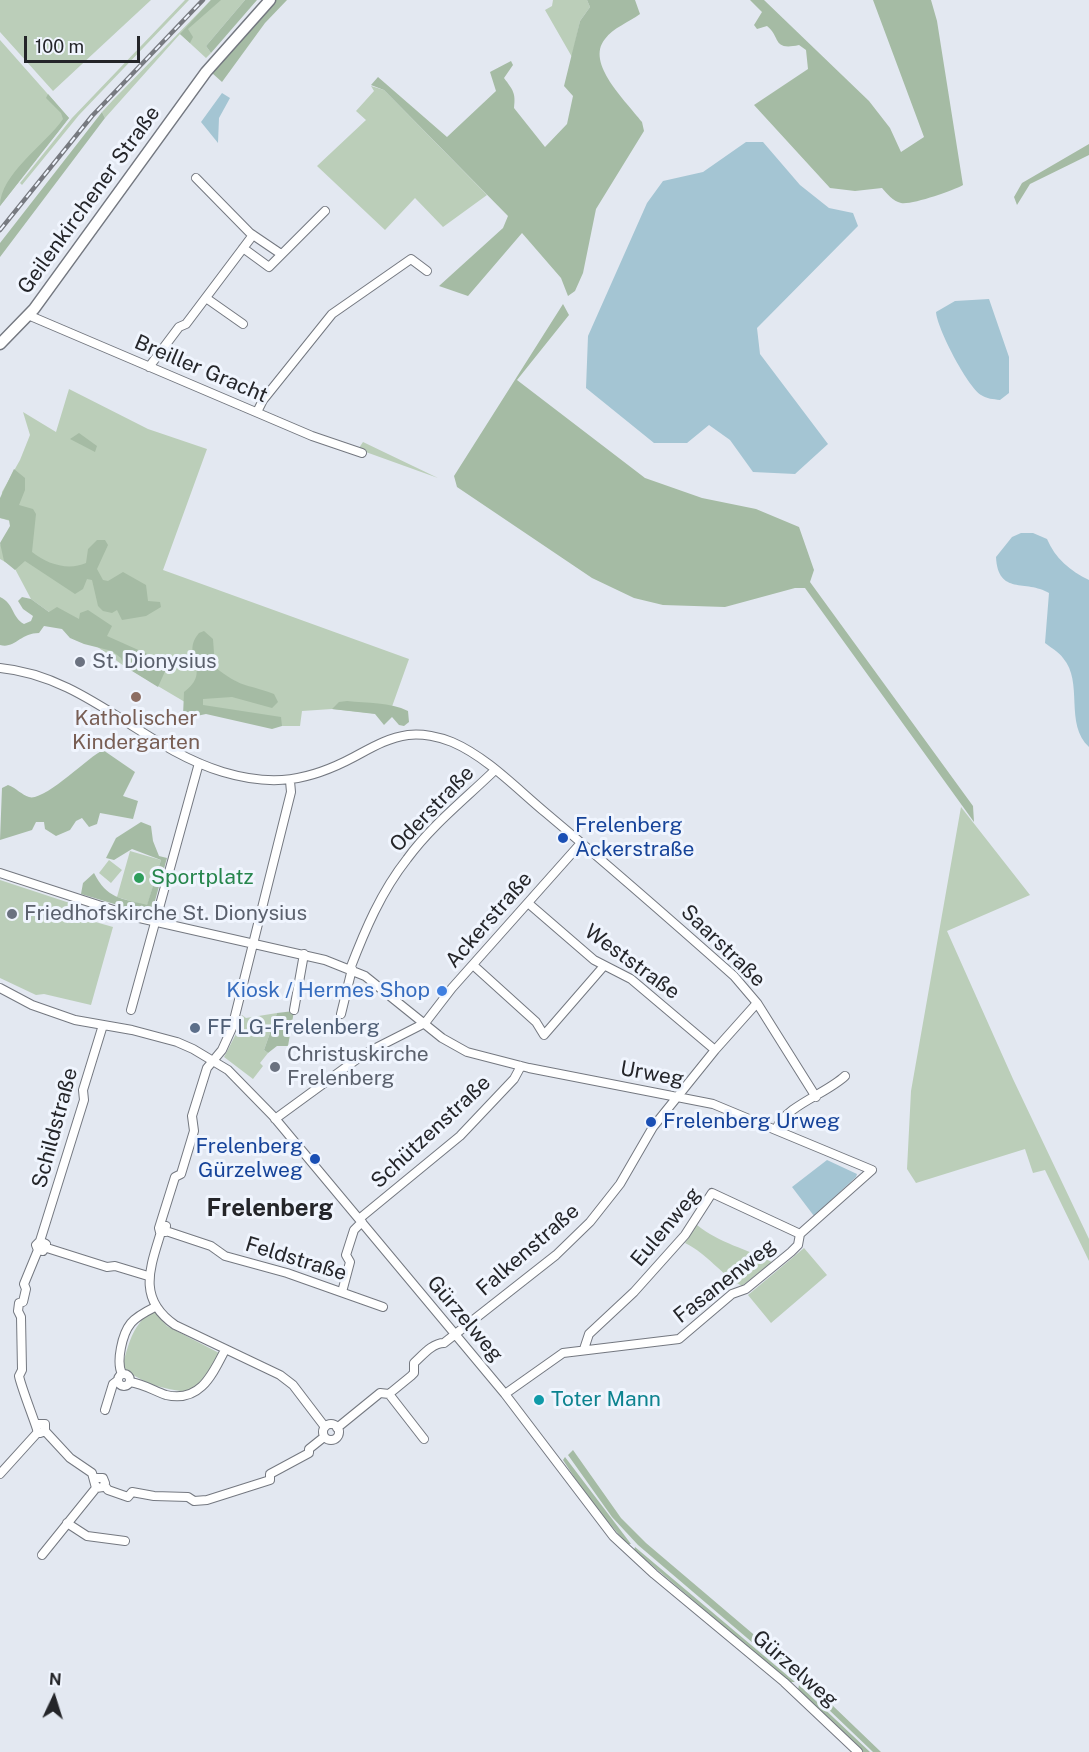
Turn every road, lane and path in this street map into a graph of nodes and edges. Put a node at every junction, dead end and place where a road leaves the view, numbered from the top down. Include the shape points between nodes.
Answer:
1 (270, 0) edge
2 (196, 178) dead end
3 (325, 210) dead end
4 (253, 236) junction
5 (243, 248) junction
6 (281, 254) junction
7 (427, 271) dead end
8 (206, 298) junction
9 (28, 315) junction
10 (243, 324) dead end
11 (0, 344) edge
12 (149, 367) junction
13 (257, 412) junction
14 (362, 453) dead end
15 (0, 668) edge
16 (199, 763) junction
17 (494, 771) junction
18 (290, 781) junction
19 (581, 843) junction
20 (0, 873) edge
21 (528, 903) junction
22 (155, 922) junction
23 (254, 943) junction
24 (304, 954) junction
25 (473, 965) junction
26 (603, 967) junction
27 (351, 969) junction
28 (0, 988) edge
29 (757, 1003) junction
30 (130, 1010) dead end
31 (294, 1010) dead end
32 (341, 1014) dead end
33 (426, 1023) junction
34 (103, 1025) junction
35 (715, 1050) junction
36 (214, 1060) junction
37 (521, 1066) junction
38 (845, 1076) dead end
39 (678, 1096) junction
40 (816, 1097) junction
41 (275, 1119) junction
42 (776, 1129) junction
43 (872, 1170) joint
44 (360, 1221) junction
45 (162, 1228) junction
46 (800, 1234) junction
47 (42, 1246) junction
48 (148, 1276) junction
49 (342, 1292) junction
50 (155, 1307) junction
51 (383, 1307) dead end
52 (454, 1335) junction
53 (584, 1349) junction
54 (225, 1350) junction
55 (120, 1377) junction
56 (389, 1394) junction
57 (505, 1394) junction
58 (105, 1410) dead end
59 (326, 1426) junction
60 (337, 1428) junction
61 (40, 1429) junction
62 (324, 1437) junction
63 (424, 1439) dead end
64 (0, 1474) edge
65 (99, 1484) junction
66 (67, 1523) junction
67 (125, 1541) dead end
68 (42, 1555) dead end
69 (858, 1752) edge

1 - 9 main road, Geilenkirchener Straße via 206,72
2 - 4 street
3 - 6 street
4 - 5 street
4 - 6 street
5 - 6 street via 268,267
5 - 8 street
7 - 13 street via 411,259 332,314
8 - 10 street
8 - 12 street
9 - 11 main road, Geilenkirchener Straße
9 - 12 street, Breiller Gracht
12 - 13 street, Breiller Gracht
13 - 14 street, Breiller Gracht
15 - 16 street, Saarstraße via 43,676 82,693
16 - 18 street, Saarstraße via 246,778
16 - 22 street
17 - 18 street, Saarstraße via 452,742 409,735 377,744 325,771
17 - 19 street, Saarstraße
17 - 27 street, Oderstraße via 407,858 376,908
18 - 23 street via 291,792
19 - 21 street, Ackerstraße
19 - 29 street, Saarstraße via 734,976
20 - 22 street, Urweg
21 - 25 street, Ackerstraße
21 - 26 street, Weststraße
22 - 23 street, Urweg
22 - 30 street
23 - 24 street, Urweg
23 - 36 street via 232,1028
24 - 27 street, Urweg
24 - 31 street
25 - 26 street via 536,1022 544,1035
25 - 33 street, Ackerstraße
26 - 35 street, Weststraße via 631,979
27 - 32 street, Oderstraße
27 - 33 street, Urweg
28 - 34 street, Gürzelweg via 52,1013
29 - 35 street, Falkenstraße
29 - 40 street, Saarstraße
33 - 37 street, Urweg via 453,1046
33 - 41 street via 364,1054
34 - 36 street, Gürzelweg via 163,1037
34 - 47 street, Schildstraße
35 - 39 street, Falkenstraße
36 - 41 street, Gürzelweg
36 - 45 street via 207,1068 192,1116 192,1141 181,1174 175,1177
37 - 39 street, Urweg
37 - 44 street, Schützenstraße via 460,1136
38 - 40 street
39 - 42 street, Urweg via 723,1107
39 - 52 street, Falkenstraße via 590,1222 557,1254
40 - 42 street via 779,1122
41 - 44 street, Gürzelweg
42 - 43 street, Urweg
43 - 46 street, Fasanenweg
44 - 49 street via 346,1255 350,1263
44 - 52 street, Gürzelweg
45 - 48 street
45 - 49 street, Feldstraße via 212,1246 231,1258
46 - 53 street, Fasanenweg via 798,1245 791,1252 746,1289 732,1294 679,1339
46 - 53 street, Eulenweg via 712,1193 685,1235 634,1292 589,1334
47 - 48 street
47 - 61 street, Schildstraße via 24,1284 18,1311 22,1370 18,1376 23,1397
48 - 50 street
49 - 51 street, Feldstraße
50 - 54 street via 174,1325
50 - 55 street via 128,1327 118,1362
52 - 56 street, Schildstraße via 414,1363 414,1373
52 - 57 street, Gürzelweg
53 - 57 street, Fasanenweg via 563,1353
54 - 55 street via 209,1381 188,1395 166,1395 130,1382 128,1375
54 - 59 street via 294,1386
55 - 58 street via 113,1384
56 - 60 street, Schildstraße via 380,1393
56 - 63 street
57 - 69 street, Gürzelweg via 629,1552 784,1682
59 - 60 street
59 - 62 street
60 - 62 street, Schildstraße via 335,1438
61 - 64 street
61 - 65 street, Schildstraße
62 - 65 street, Schildstraße via 309,1453 270,1474 270,1479 220,1497 194,1501 188,1497 132,1492 128,1497
65 - 66 street
66 - 67 street via 87,1536
66 - 68 street

